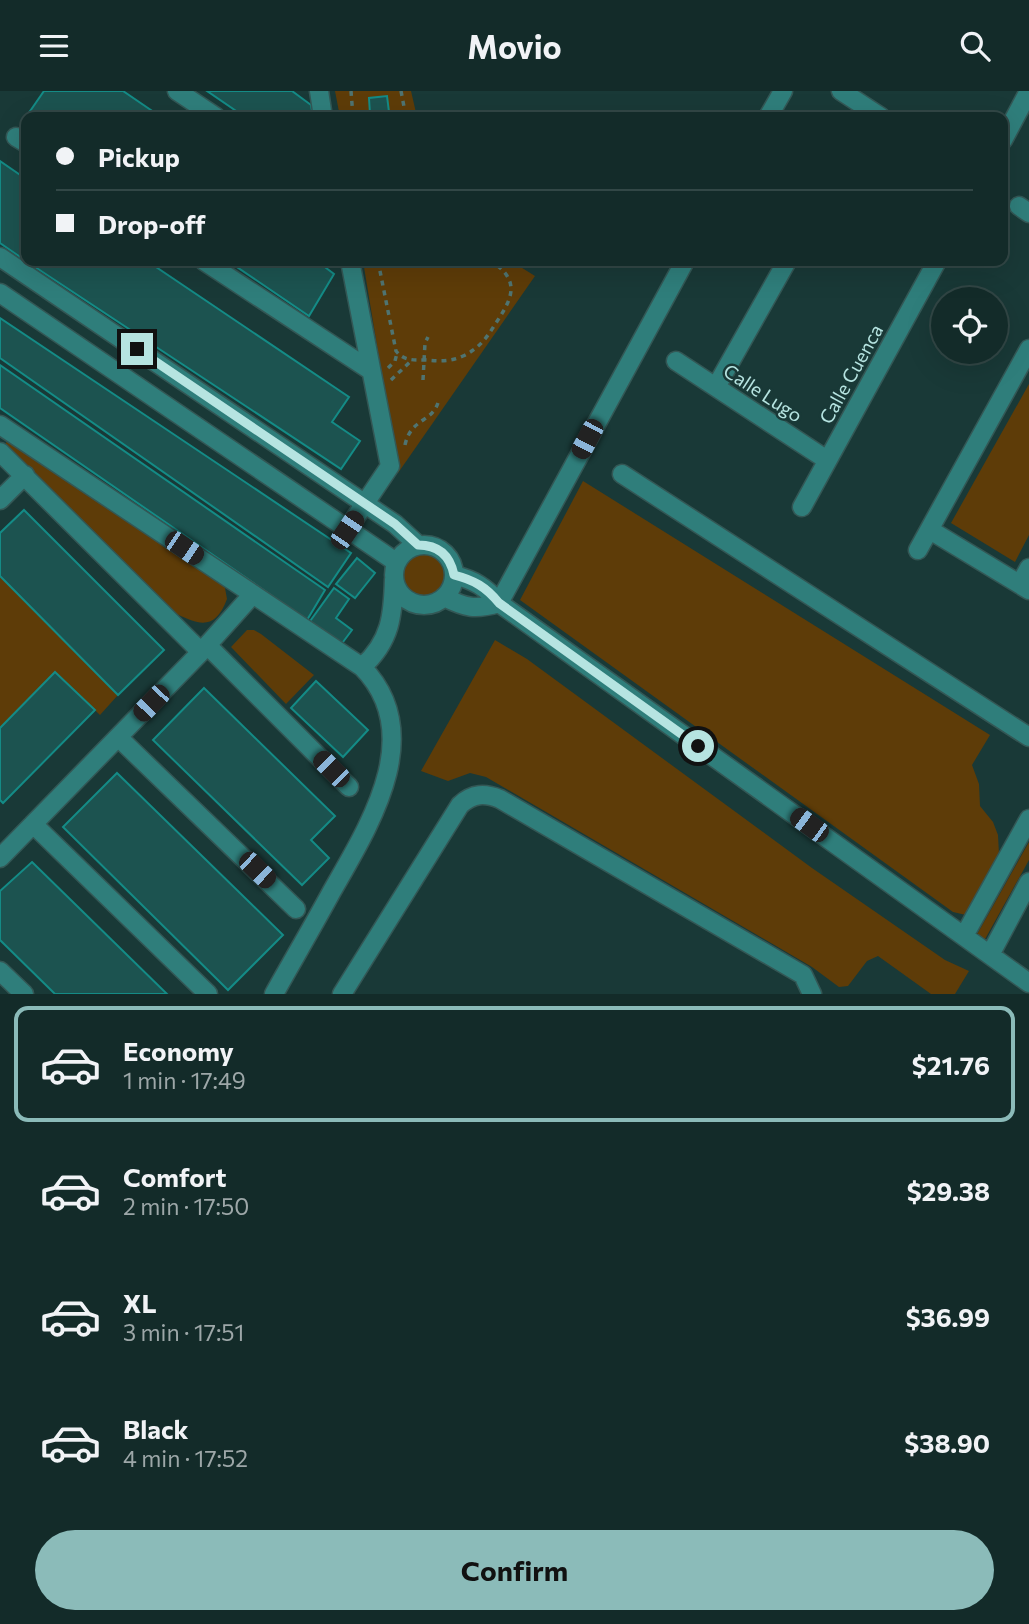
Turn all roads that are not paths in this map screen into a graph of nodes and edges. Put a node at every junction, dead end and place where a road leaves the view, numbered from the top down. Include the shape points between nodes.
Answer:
1 (177, 91) edge
2 (318, 91) edge
3 (783, 91) edge
4 (841, 91) edge
5 (1029, 92) edge
6 (208, 112) edge
7 (322, 112) edge
8 (771, 112) edge
9 (869, 112) edge
10 (1008, 131) edge
11 (0, 257) edge
12 (211, 266) edge
13 (351, 266) edge
14 (682, 266) edge
15 (784, 266) edge
16 (934, 266) edge
17 (0, 293) edge
18 (1029, 349) edge
19 (676, 361) dead end
20 (372, 378) junction
21 (716, 387) junction
22 (0, 425) edge
23 (0, 452) edge
24 (827, 460) junction
25 (622, 474) dead end
26 (25, 475) junction
27 (0, 500) edge
28 (365, 503) junction
29 (802, 506) dead end
30 (347, 530) junction
31 (930, 530) junction
32 (418, 545) junction
33 (918, 549) dead end
34 (1029, 568) edge
35 (395, 570) junction
36 (454, 575) junction
37 (1024, 587) edge
38 (253, 594) junction
39 (444, 597) junction
40 (499, 603) junction
41 (204, 648) junction
42 (362, 667) junction
43 (118, 737) junction
44 (1029, 737) edge
45 (349, 787) dead end
46 (1029, 819) edge
47 (33, 824) junction
48 (0, 858) edge
49 (1029, 882) edge
50 (296, 909) dead end
51 (964, 936) junction
52 (990, 955) junction
53 (0, 971) edge
54 (1029, 983) edge
55 (24, 994) edge
56 (208, 994) edge
57 (274, 994) edge
58 (342, 994) edge
59 (812, 994) edge

1 - 6 street
2 - 7 street
3 - 8 street
4 - 9 street
5 - 10 street
11 - 28 street
12 - 20 street
13 - 20 street
14 - 40 street
15 - 21 street
16 - 24 street, Calle Cuenca
17 - 30 street
18 - 31 street
19 - 21 street, Calle Lugo
20 - 28 street via 390,466
21 - 24 street, Calle Lugo
22 - 38 street
23 - 26 street
24 - 29 street, Calle Cuenca
25 - 44 street
26 - 27 street
26 - 41 street
28 - 30 street
28 - 32 street
30 - 35 street
31 - 33 street
31 - 37 street
32 - 35 street via 409,548
32 - 36 street via 429,545 447,555
34 - 37 street
35 - 39 street via 395,585 411,602 434,604
35 - 42 street via 389,628
36 - 39 street
36 - 40 street via 489,589
38 - 41 street
38 - 42 street
39 - 40 street via 481,608
40 - 51 street
41 - 43 street
41 - 45 street
42 - 57 street via 386,701 391,751 387,779 360,843
43 - 47 street
43 - 50 street
46 - 51 street
47 - 48 street
47 - 56 street
49 - 52 street
51 - 52 street
52 - 54 street
53 - 55 street
58 - 59 street via 460,805 482,794 500,799 803,975

